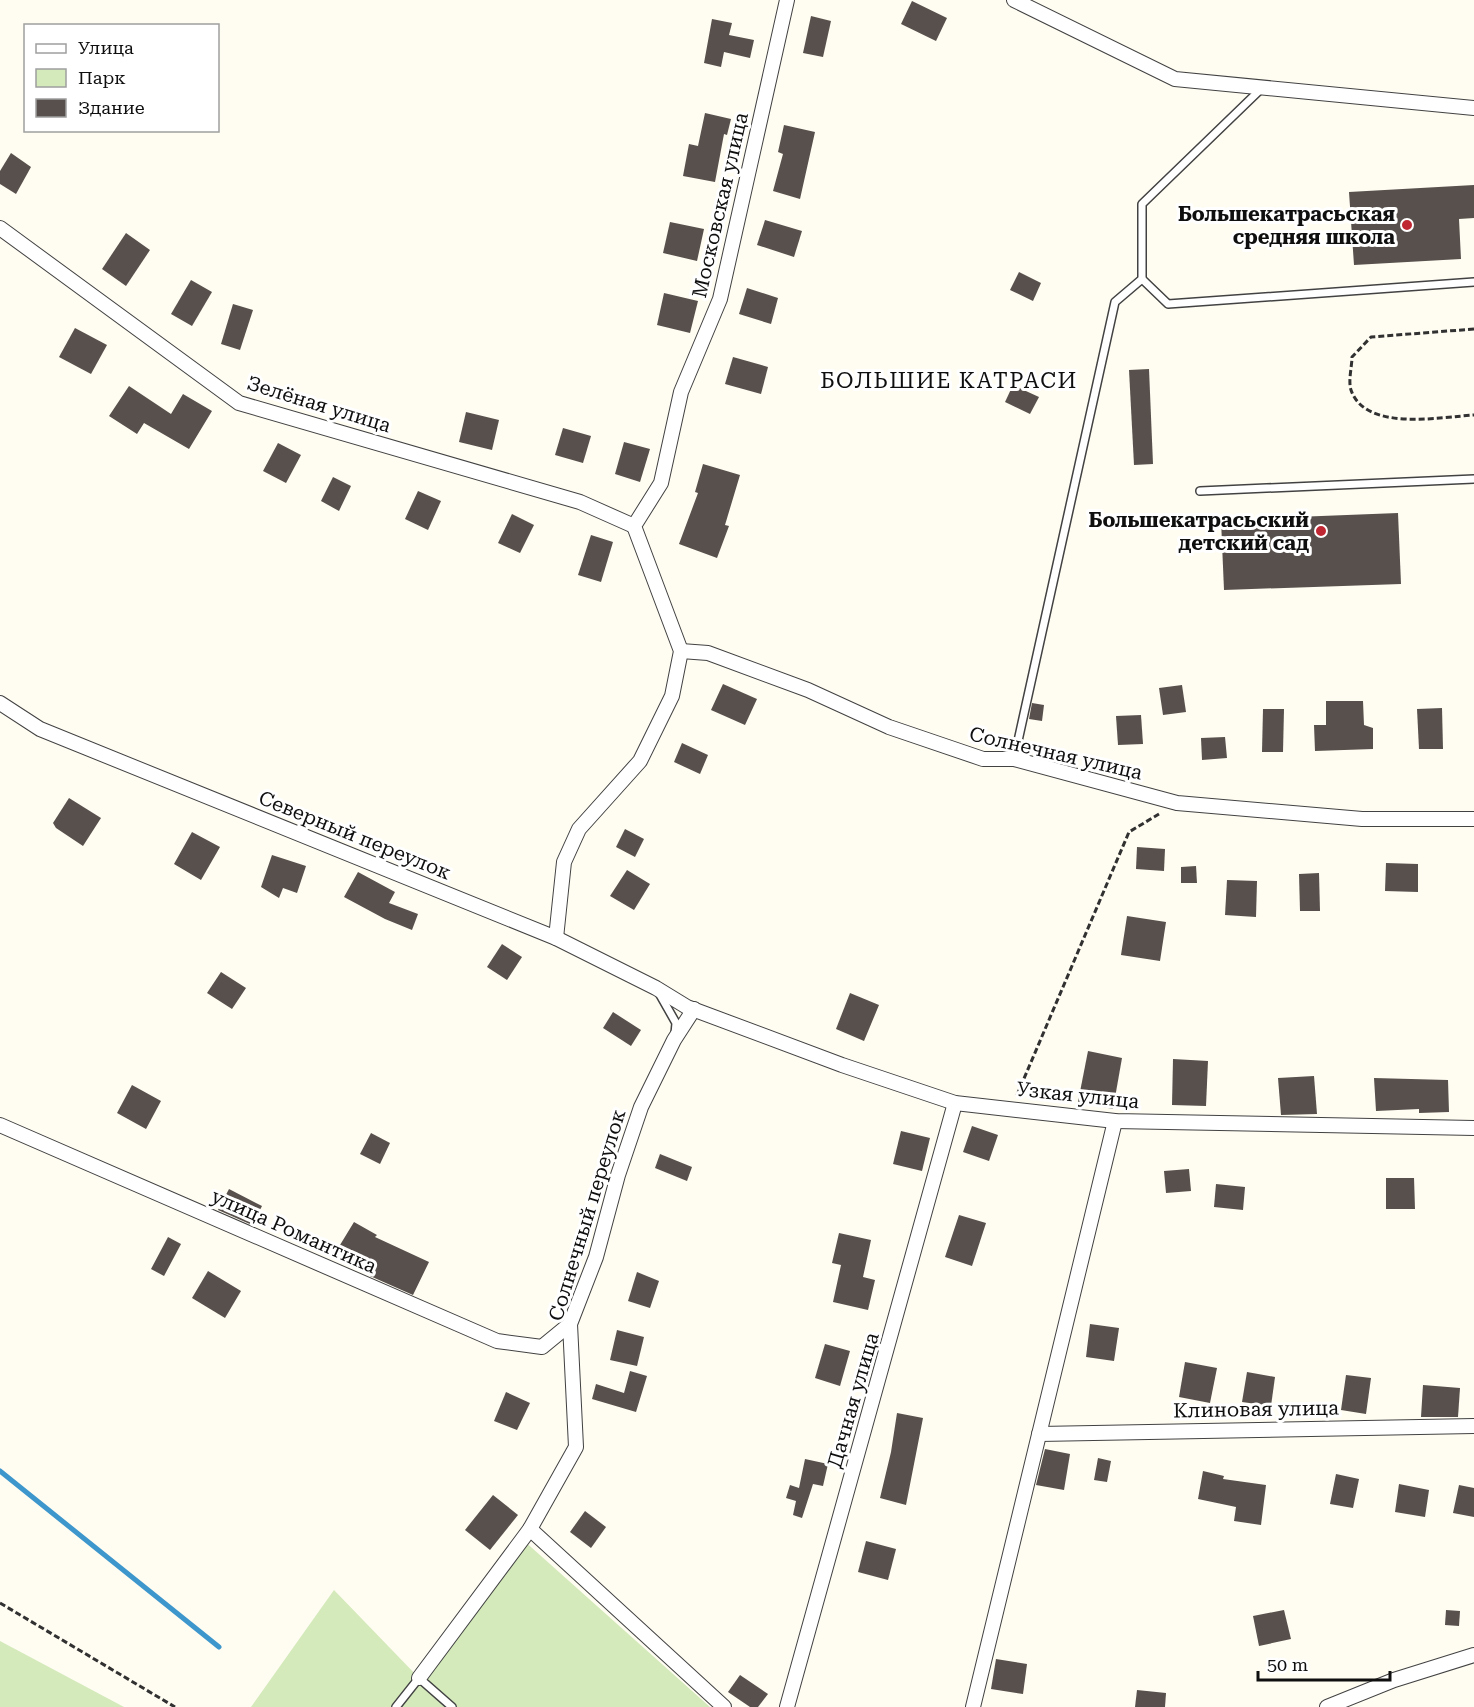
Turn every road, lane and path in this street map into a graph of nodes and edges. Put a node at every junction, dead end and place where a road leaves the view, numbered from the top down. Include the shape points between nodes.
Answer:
1 (787, 0) edge
2 (1014, 0) edge
3 (1261, 88) junction
4 (1474, 108) edge
5 (0, 228) edge
6 (1142, 279) junction
7 (1474, 282) edge
8 (1474, 328) edge
9 (1474, 415) edge
10 (1474, 479) edge
11 (1200, 491) dead end
12 (634, 526) junction
13 (681, 651) junction
14 (0, 704) edge
15 (1014, 759) junction
16 (1177, 803) junction
17 (1474, 819) edge
18 (556, 938) junction
19 (656, 988) junction
20 (694, 1009) junction
21 (674, 1040) junction
22 (955, 1103) junction
23 (1011, 1107) junction
24 (1115, 1121) junction
25 (0, 1125) edge
26 (1474, 1128) edge
27 (570, 1324) junction
28 (1474, 1426) edge
29 (1039, 1434) junction
30 (526, 1534) junction
31 (0, 1603) edge
32 (1474, 1654) edge
33 (419, 1678) junction
34 (175, 1707) edge
35 (396, 1707) edge
36 (452, 1707) edge
37 (724, 1707) edge
38 (787, 1707) edge
39 (973, 1707) edge
40 (1328, 1707) edge

1 - 12 street, Московская улица via 720,299 681,392 661,483
2 - 3 street via 1175,80
3 - 4 street
3 - 6 lane via 1142,204
5 - 12 street, Зелёная улица via 239,403 580,502
6 - 7 lane via 1168,303
6 - 15 lane via 1115,302
8 - 9 path via 1371,338 1352,357 1351,390 1366,410 1392,419
10 - 11 lane
12 - 13 street
13 - 15 street, Солнечная улица via 708,653 808,690 890,727 984,759
13 - 18 street via 672,696 640,761 579,828 564,862
14 - 18 street, Северный переулок via 40,729
15 - 16 street, Солнечная улица
16 - 17 street, Солнечная улица via 1362,819
16 - 23 path via 1129,832
18 - 19 street, Северный переулок
19 - 20 street, Северный переулок
19 - 21 lane via 676,1023
20 - 21 street, Солнечный переулок
20 - 22 street, Узкая улица
21 - 27 street, Солнечный переулок via 641,1107 596,1257
22 - 23 street, Узкая улица
22 - 38 street, Дачная улица
23 - 24 street, Узкая улица
24 - 26 street, Узкая улица
24 - 29 street
25 - 27 street, улица Романтика via 497,1341 542,1347
27 - 30 street, Солнечный переулок via 576,1447
28 - 29 street, Клиновая улица
29 - 39 street
30 - 33 street, Солнечный переулок
30 - 37 street
31 - 34 path
32 - 40 street
33 - 35 lane
33 - 36 lane

